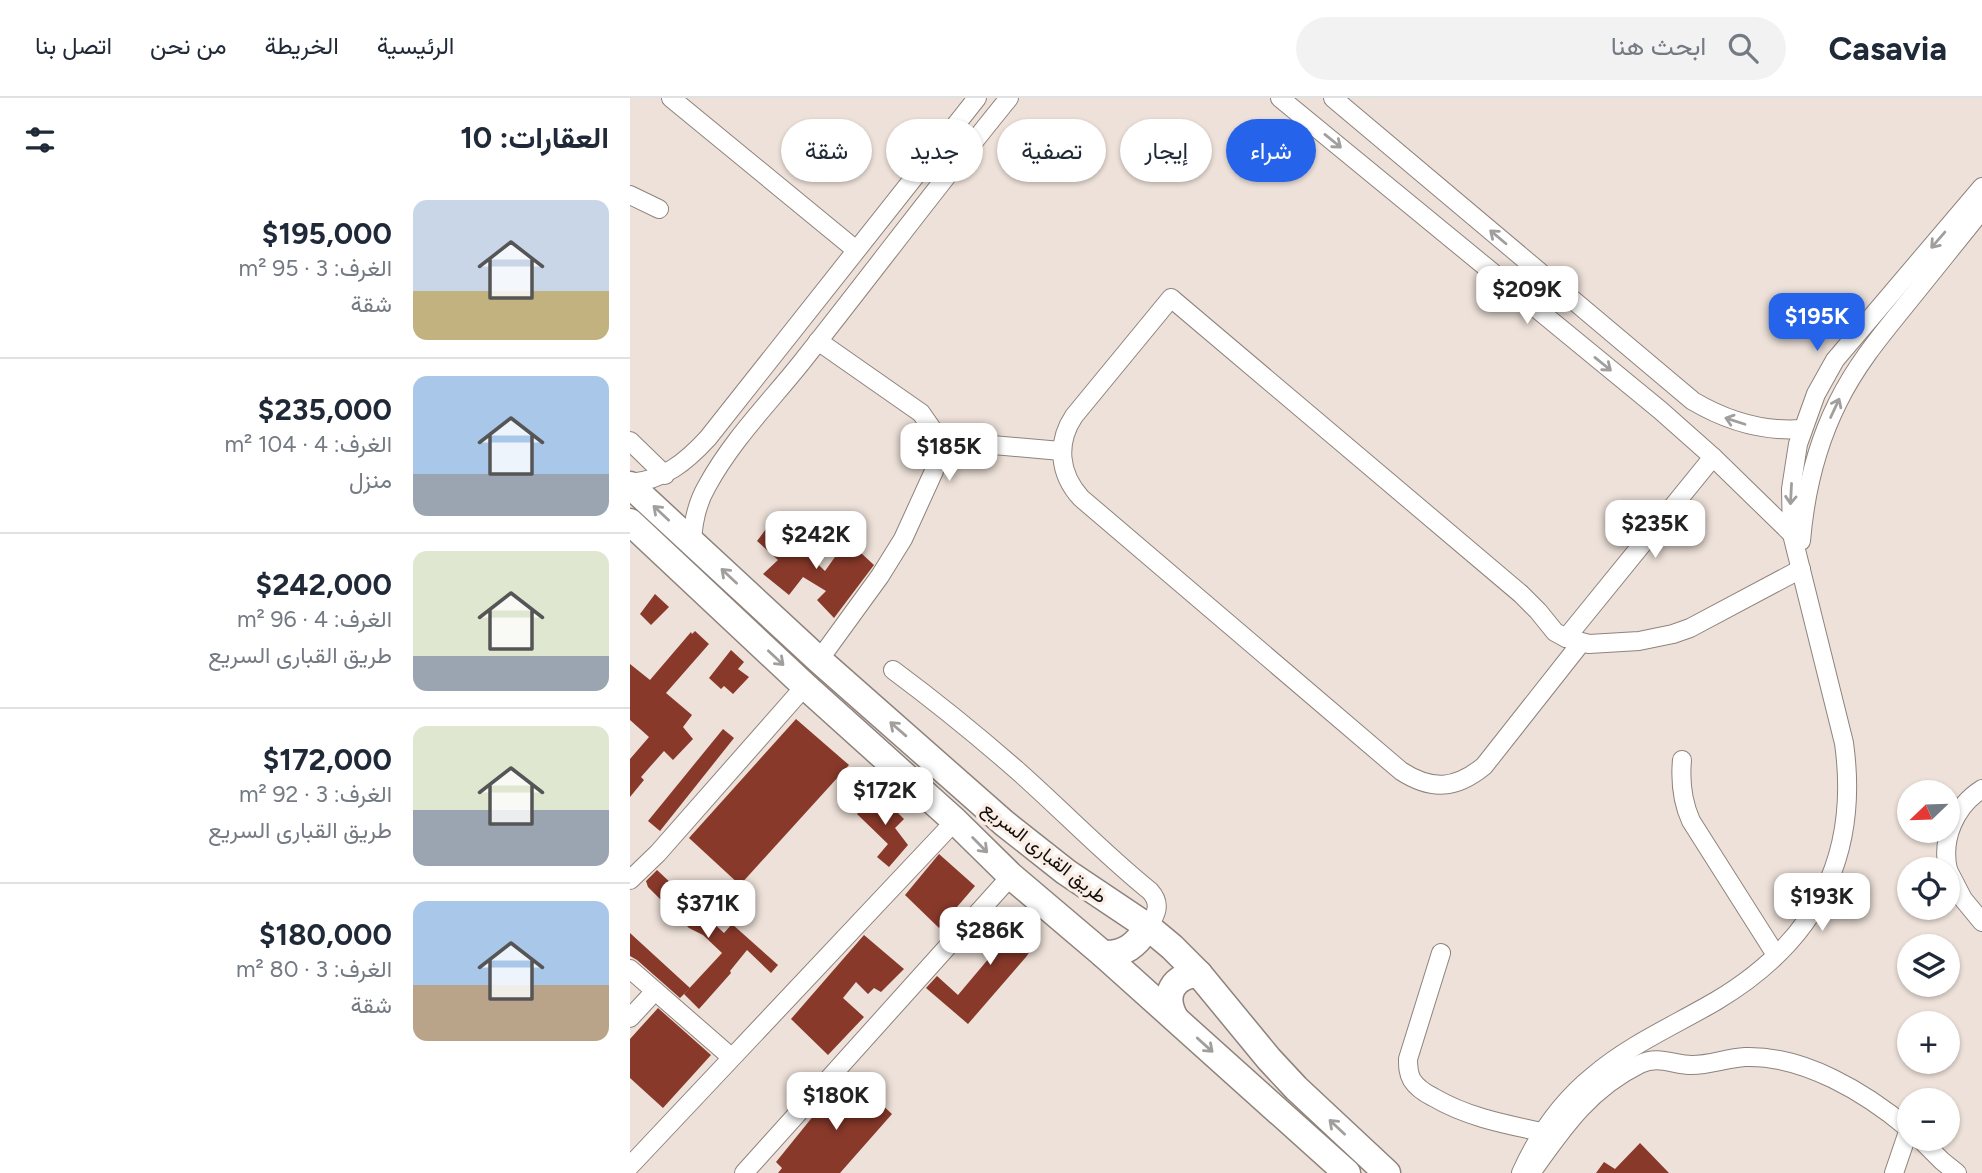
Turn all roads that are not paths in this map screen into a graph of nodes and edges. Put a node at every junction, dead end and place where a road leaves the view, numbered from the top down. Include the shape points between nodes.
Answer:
1 (671, 98) edge
2 (977, 98) edge
3 (1009, 98) edge
4 (1280, 98) edge
5 (1333, 98) edge
6 (1982, 187) edge
7 (630, 195) edge
8 (659, 209) dead end
9 (1982, 211) edge
10 (856, 250) junction
11 (818, 341) junction
12 (1802, 429) junction
13 (937, 440) junction
14 (630, 441) edge
15 (1061, 451) junction
16 (1713, 457) junction
17 (665, 474) junction
18 (630, 484) edge
19 (630, 523) edge
20 (1792, 534) junction
21 (630, 536) edge
22 (692, 542) junction
23 (1801, 569) junction
24 (691, 578) junction
25 (1574, 641) junction
26 (819, 660) junction
27 (893, 670) dead end
28 (805, 686) junction
29 (1682, 760) dead end
30 (1982, 789) edge
31 (955, 821) junction
32 (1946, 857) edge
33 (1010, 876) junction
34 (630, 880) edge
35 (1960, 893) edge
36 (1982, 922) edge
37 (1148, 927) junction
38 (1441, 953) dead end
39 (1103, 954) junction
40 (1776, 956) junction
41 (630, 969) edge
42 (1199, 974) junction
43 (655, 990) junction
44 (630, 1018) edge
45 (1175, 1018) junction
46 (732, 1057) junction
47 (1897, 1120) edge
48 (1542, 1132) junction
49 (1902, 1151) edge
50 (1932, 1151) edge
51 (630, 1167) edge
52 (1953, 1172) edge
53 (744, 1173) edge
54 (1347, 1173) edge
55 (1387, 1173) edge
56 (1521, 1173) edge
57 (1531, 1173) edge
58 (1894, 1173) edge

1 - 10 street
2 - 10 street
3 - 11 street
4 -> 16 street
12 -> 5 street via 1746,425 1693,401
6 -> 12 street via 1835,360
7 - 8 street
23 -> 9 street via 1809,484 1837,404 1866,355
10 - 17 street via 709,438
11 - 13 street via 921,413
11 - 22 street via 757,414 707,485 694,519
12 -> 20 street via 1791,489
13 - 15 street
13 - 26 street via 936,463 903,539
14 - 17 street
15 - 25 street via 1064,471 1081,498 1414,779 1444,785 1472,776 1484,766
15 - 25 street via 1074,416 1171,298 1521,594 1552,628
16 - 20 street
16 - 25 street
17 - 18 street
22 -> 18 highway, طريق القبارى السريع
19 - 24 highway
20 - 23 street
21 - 24 highway via 663,563
26 -> 22 highway, طريق القبارى السريع
23 - 25 street via 1673,634 1639,641
23 - 40 street via 1844,743 1847,804 1841,845 1824,893
24 -> 28 highway, طريق القبارى السريع
37 -> 26 highway, طريق القبارى السريع via 1038,851
27 - 37 street via 1017,770 1154,895 1158,906
28 - 31 highway, طريق القبارى السريع
28 - 34 street
29 - 40 street via 1683,797 1691,821
30 - 32 street via 1955,818
31 -> 33 highway, طريق القبارى السريع
31 - 46 street
33 - 39 highway, طريق القبارى السريع
33 - 53 street
35 - 36 street
37 - 39 highway via 1126,950
37 - 42 highway, طريق القبارى السريع
38 - 48 street via 1408,1059 1412,1080 1456,1110
39 - 45 highway, طريق القبارى السريع
40 - 48 street via 1718,1000 1594,1074
41 - 43 street
42 - 45 highway via 1182,978 1170,992
55 -> 42 highway, طريق القبارى السريع via 1296,1088
43 - 44 street
43 - 46 street
45 -> 54 highway, طريق القبارى السريع
46 - 51 street
47 - 57 street via 1856,1091 1785,1061 1745,1057 1694,1065 1656,1059 1599,1090 1564,1126
48 - 56 street
49 - 58 street
50 - 52 street

